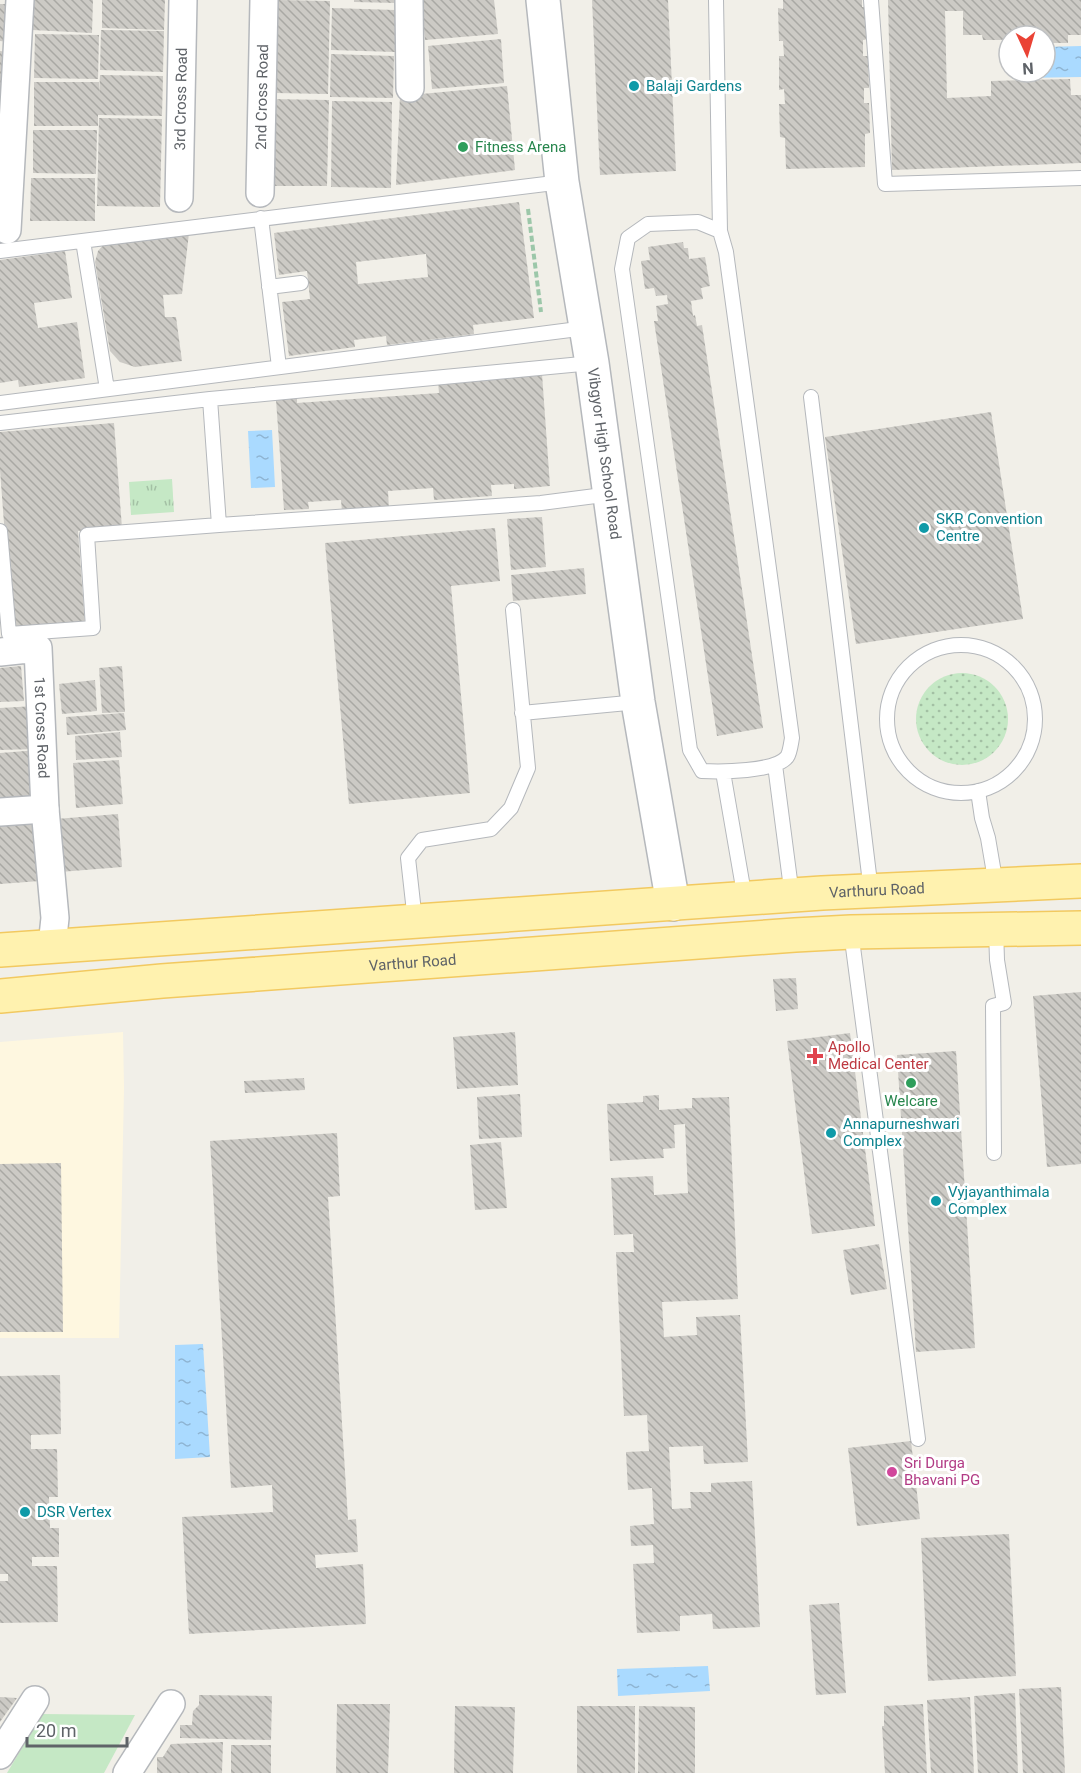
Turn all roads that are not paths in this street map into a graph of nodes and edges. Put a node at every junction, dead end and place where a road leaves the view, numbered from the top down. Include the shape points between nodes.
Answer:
1 (20, 0) edge
2 (183, 0) edge
3 (264, 0) edge
4 (409, 0) edge
5 (543, 0) edge
6 (716, 0) edge
7 (871, 0) edge
8 (410, 88) dead end
9 (1081, 178) edge
10 (562, 182) junction
11 (179, 198) dead end
12 (261, 206) junction
13 (720, 231) junction
14 (4, 241) edge
15 (82, 241) junction
16 (301, 283) dead end
17 (269, 287) junction
18 (586, 328) junction
19 (592, 363) junction
20 (279, 367) junction
21 (107, 389) junction
22 (811, 397) dead end
23 (210, 399) junction
24 (0, 403) edge
25 (0, 423) edge
26 (610, 494) junction
27 (219, 525) junction
28 (0, 531) edge
29 (513, 610) dead end
30 (0, 652) edge
31 (638, 702) junction
32 (522, 713) junction
33 (775, 765) junction
34 (723, 772) junction
35 (978, 791) junction
36 (45, 809) junction
37 (0, 812) edge
38 (1081, 881) edge
39 (996, 885) junction
40 (871, 891) junction
41 (792, 896) junction
42 (745, 899) junction
43 (672, 904) junction
44 (415, 921) junction
45 (1081, 928) edge
46 (996, 929) junction
47 (838, 933) junction
48 (60, 946) junction
49 (0, 950) edge
50 (72, 990) junction
51 (0, 996) edge
52 (994, 1153) dead end
53 (918, 1439) dead end
54 (34, 1700) dead end
55 (171, 1704) dead end
56 (0, 1755) edge
57 (127, 1773) edge

1 - 14 street
2 - 11 street, 3rd Cross Road
3 - 12 street, 2nd Cross Road
4 - 8 street
5 - 10 street, Vibgyor High School Road
6 - 13 lane
7 - 9 lane via 885,183
10 - 12 lane
10 - 18 street, Vibgyor High School Road
12 - 15 lane
12 - 17 lane
13 - 33 lane via 792,738 788,756
13 - 34 lane via 698,222 648,224 628,238 622,269 690,750 702,771
14 - 15 lane
15 - 21 lane
16 - 17 lane
17 - 20 lane
18 - 19 street, Vibgyor High School Road
18 - 20 lane
19 - 23 lane
19 - 26 street, Vibgyor High School Road
20 - 21 lane
21 - 24 lane
22 - 40 lane
23 - 25 lane
23 - 27 lane
26 - 27 lane via 541,503
26 - 31 street, Vibgyor High School Road
27 - 28 lane via 87,535 93,628 9,634
29 - 32 lane
30 - 36 street, 1st Cross Road via 39,648
31 - 32 lane
31 - 43 street, Vibgyor High School Road
32 - 44 lane via 528,768 511,808 491,829 422,840 408,858
33 - 34 lane
33 - 41 lane
34 - 42 lane
35 - 35 lane via 952,792 927,785 907,770 892,748 888,732 890,698 901,675 919,657 943,646 966,644 990,650 1010,662 1025,680 1034,701 1036,725 1030,748 1018,767 1000,783
35 - 39 lane
36 - 37 street
36 - 48 street, 1st Cross Road
38 - 39 main road, Varthuru Road
39 - 40 main road, Varthuru Road
40 - 41 main road, Varthuru Road
41 - 42 main road, Varthuru Road
42 - 43 main road, Varthuru Road
43 - 44 main road
44 - 48 main road
45 - 46 main road
46 - 47 main road
46 - 52 lane via 1004,1003 993,1005
47 - 50 main road, Varthur Road
47 - 53 lane
48 - 49 main road
48 - 50 main road
50 - 51 main road, Varthur Road
54 - 56 street
55 - 57 street

